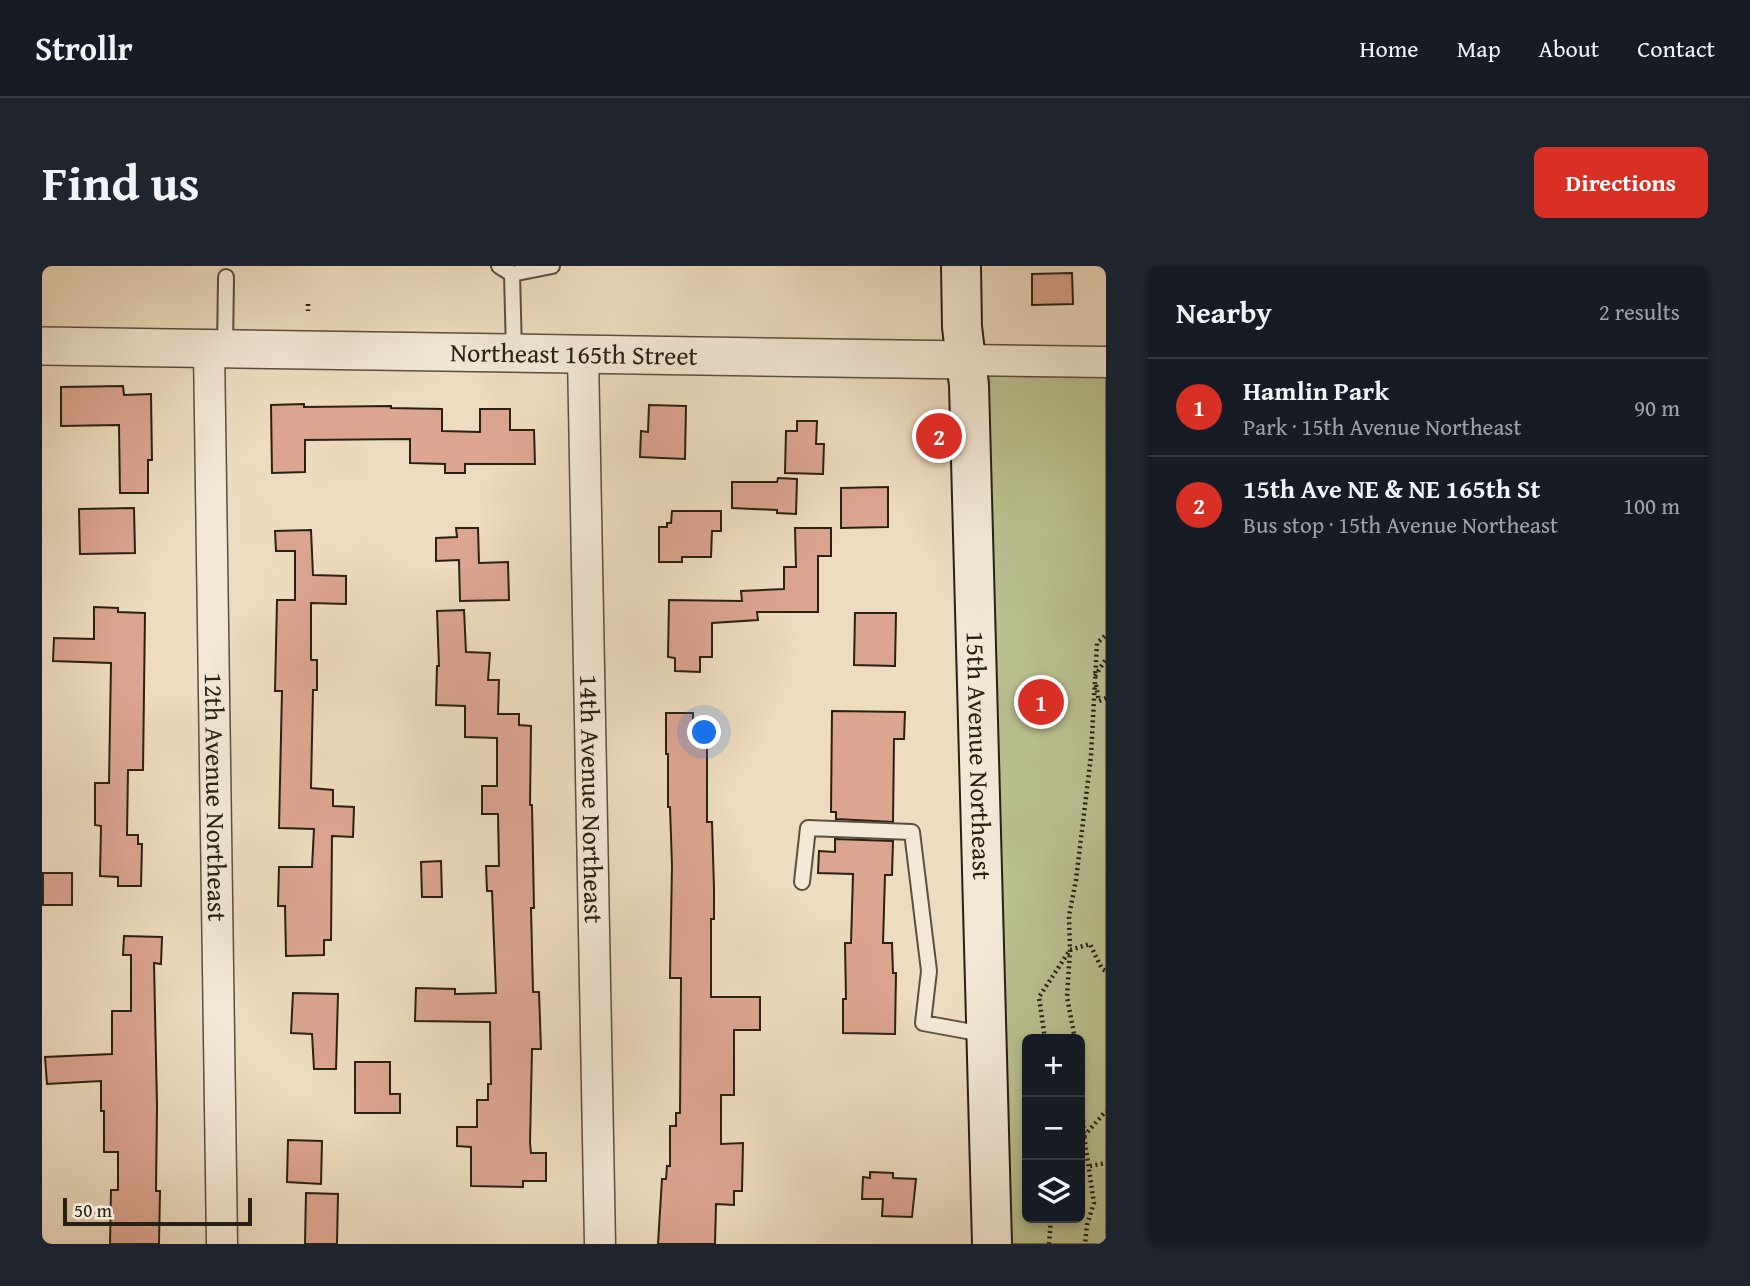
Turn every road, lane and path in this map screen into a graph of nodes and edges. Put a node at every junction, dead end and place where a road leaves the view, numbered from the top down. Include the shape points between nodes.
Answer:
1 (499, 266) edge
2 (552, 266) edge
3 (961, 266) edge
4 (512, 274) junction
5 (226, 277) dead end
6 (307, 304) dead end
7 (307, 311) dead end
8 (42, 346) edge
9 (217, 350) junction
10 (514, 354) junction
11 (583, 355) junction
12 (967, 360) junction
13 (1106, 362) edge
14 (1106, 635) edge
15 (1106, 659) edge
16 (1095, 677) junction
17 (1106, 698) edge
18 (802, 881) dead end
19 (1070, 950) junction
20 (1106, 971) edge
21 (1044, 1034) edge
22 (1074, 1034) edge
23 (988, 1035) junction
24 (1106, 1111) edge
25 (1085, 1135) edge
26 (1085, 1142) edge
27 (1106, 1163) edge
28 (1089, 1166) junction
29 (1051, 1223) edge
30 (222, 1244) edge
31 (600, 1244) edge
32 (992, 1244) edge
33 (1049, 1244) edge
34 (1085, 1244) edge

1 - 4 lane
2 - 4 lane
3 - 12 main road, 15th Avenue Northeast
4 - 10 lane
5 - 9 lane
6 - 7 path
8 - 9 street, Northeast 165th Street
9 - 10 street, Northeast 165th Street
9 - 30 street, 12th Avenue Northeast
10 - 11 street, Northeast 165th Street
11 - 12 street, Northeast 165th Street
11 - 31 street, 14th Avenue Northeast
12 - 13 street, Northeast 165th Street
12 - 23 main road, 15th Avenue Northeast
14 - 16 path via 1097,643
15 - 16 path
16 - 17 path via 1099,701
16 - 19 path via 1091,756 1069,916
18 - 23 lane via 808,828 912,832 929,971 923,1023
19 - 20 path via 1090,944
19 - 21 path via 1039,997
19 - 22 path via 1066,997
23 - 32 main road, 15th Avenue Northeast
24 - 25 path
26 - 28 path
27 - 28 path
28 - 34 path via 1094,1203
29 - 33 path

